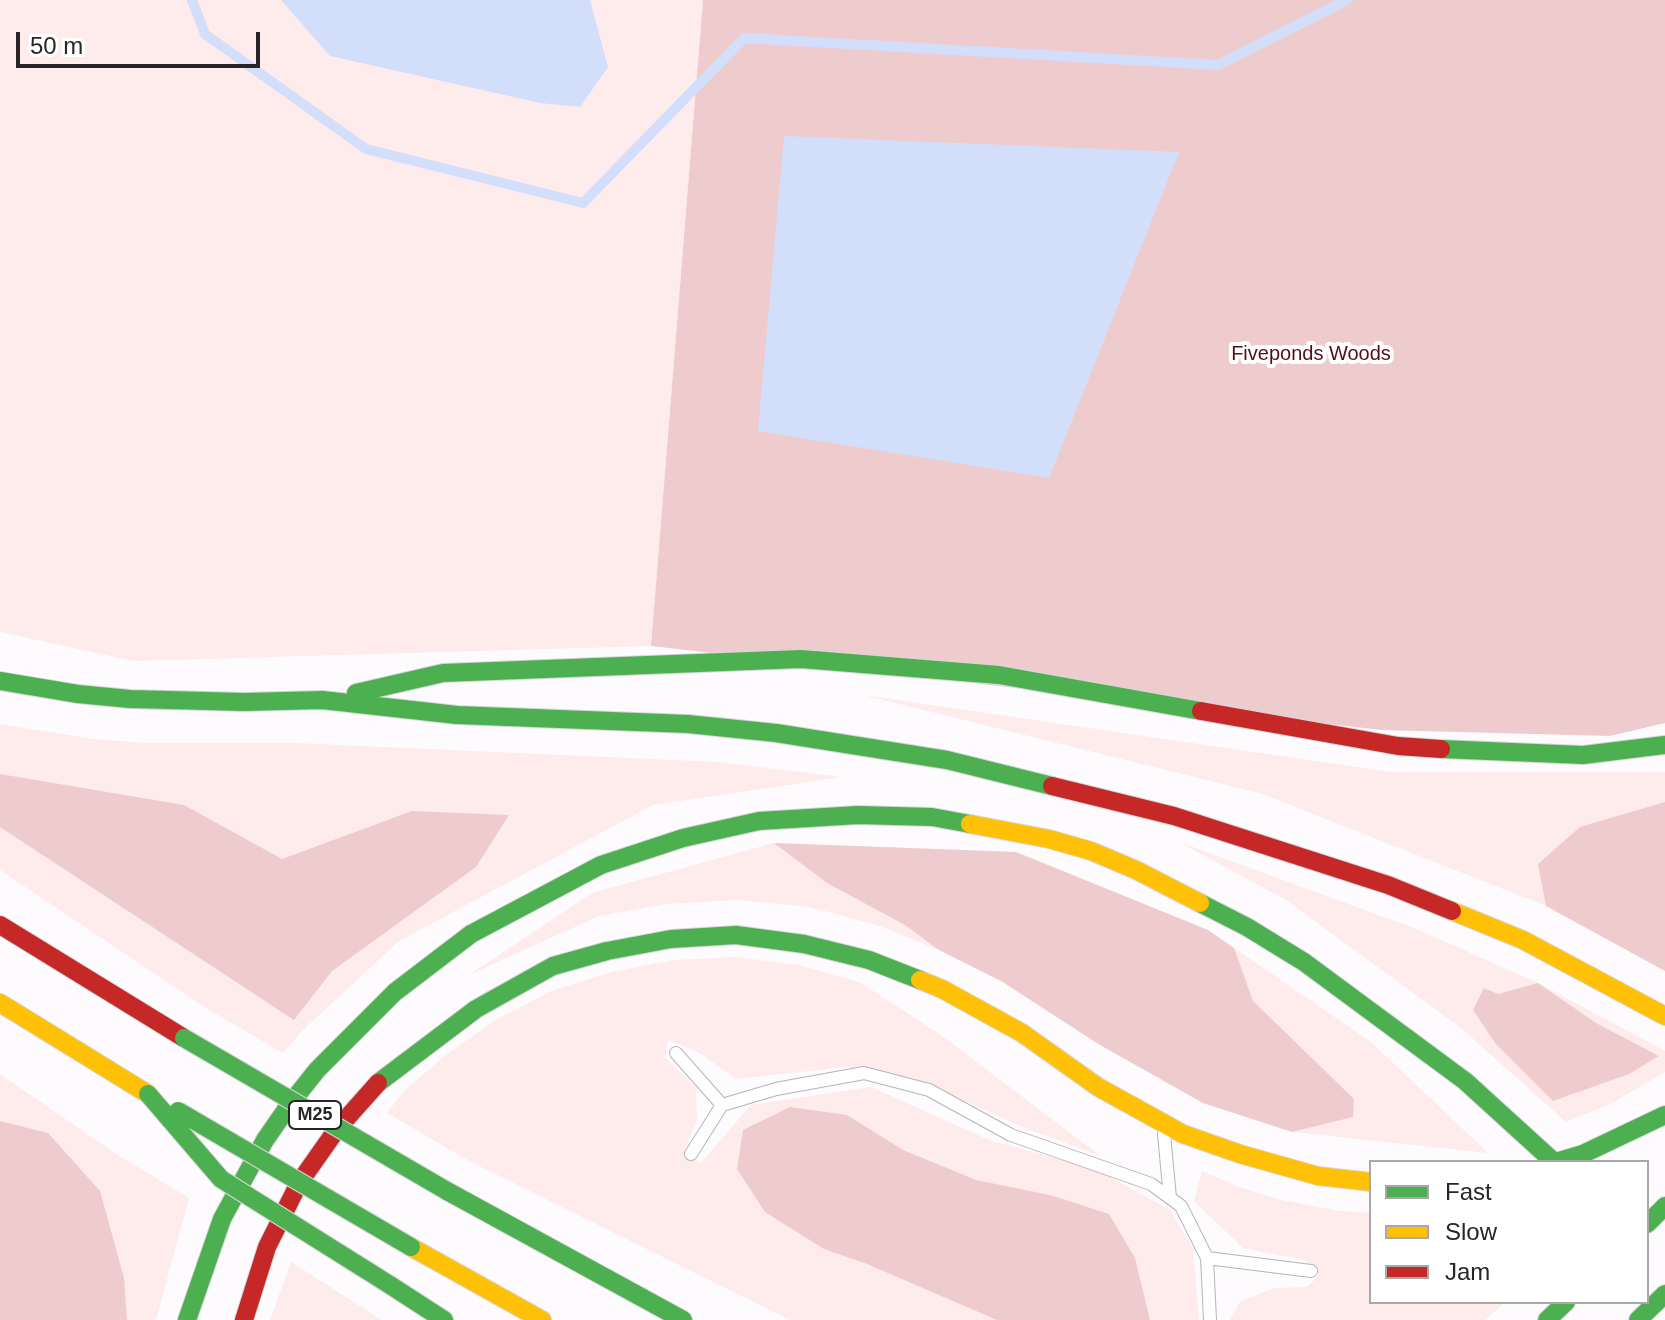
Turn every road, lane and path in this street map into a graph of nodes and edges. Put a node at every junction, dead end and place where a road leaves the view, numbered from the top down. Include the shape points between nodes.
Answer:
1 (0, 681) edge
2 (322, 700) junction
3 (1665, 745) edge
4 (0, 925) edge
5 (0, 1003) edge
6 (1665, 1016) edge
7 (676, 1053) dead end
8 (148, 1094) junction
9 (722, 1105) junction
10 (1665, 1115) edge
11 (1164, 1123) junction
12 (691, 1154) dead end
13 (1553, 1160) edge
14 (1562, 1160) edge
15 (1369, 1182) edge
16 (238, 1186) junction
17 (1170, 1198) junction
18 (1665, 1206) edge
19 (284, 1210) junction
20 (1649, 1222) edge
21 (1207, 1258) junction
22 (1311, 1271) dead end
23 (1665, 1294) edge
24 (1564, 1304) edge
25 (187, 1320) edge
26 (244, 1320) edge
27 (444, 1320) edge
28 (542, 1320) edge
29 (683, 1320) edge
30 (1210, 1320) edge
31 (1547, 1320) edge
32 (1638, 1320) edge

1 - 2 highway via 130,699
2 - 3 highway via 443,673 801,659 999,675 1398,746 1583,755
2 - 6 highway via 457,715 610,719 776,733 947,760 1174,816 1388,885 1523,940
4 - 29 highway, M25, bridge via 447,1191
5 - 8 highway
7 - 9 lane
8 - 27 highway, bridge via 221,1179
8 - 28 highway, bridge
9 - 12 lane
9 - 17 lane via 864,1073 929,1090 1011,1135 1151,1184
10 - 14 highway
11 - 15 highway via 1240,1154 1318,1176
11 - 17 lane
11 - 19 highway via 1098,1087 995,1018 942,989 869,960 736,935 671,939 553,966 430,1040 364,1098 315,1157
13 - 16 highway via 1419,1046 1304,962 1186,893 1026,826 858,815 759,821 683,838 601,865 471,934 395,992 347,1038 290,1104
16 - 19 lane
16 - 25 highway
17 - 21 lane via 1181,1206
18 - 20 highway
19 - 26 highway
21 - 22 lane
21 - 30 lane
23 - 32 highway
24 - 31 highway

